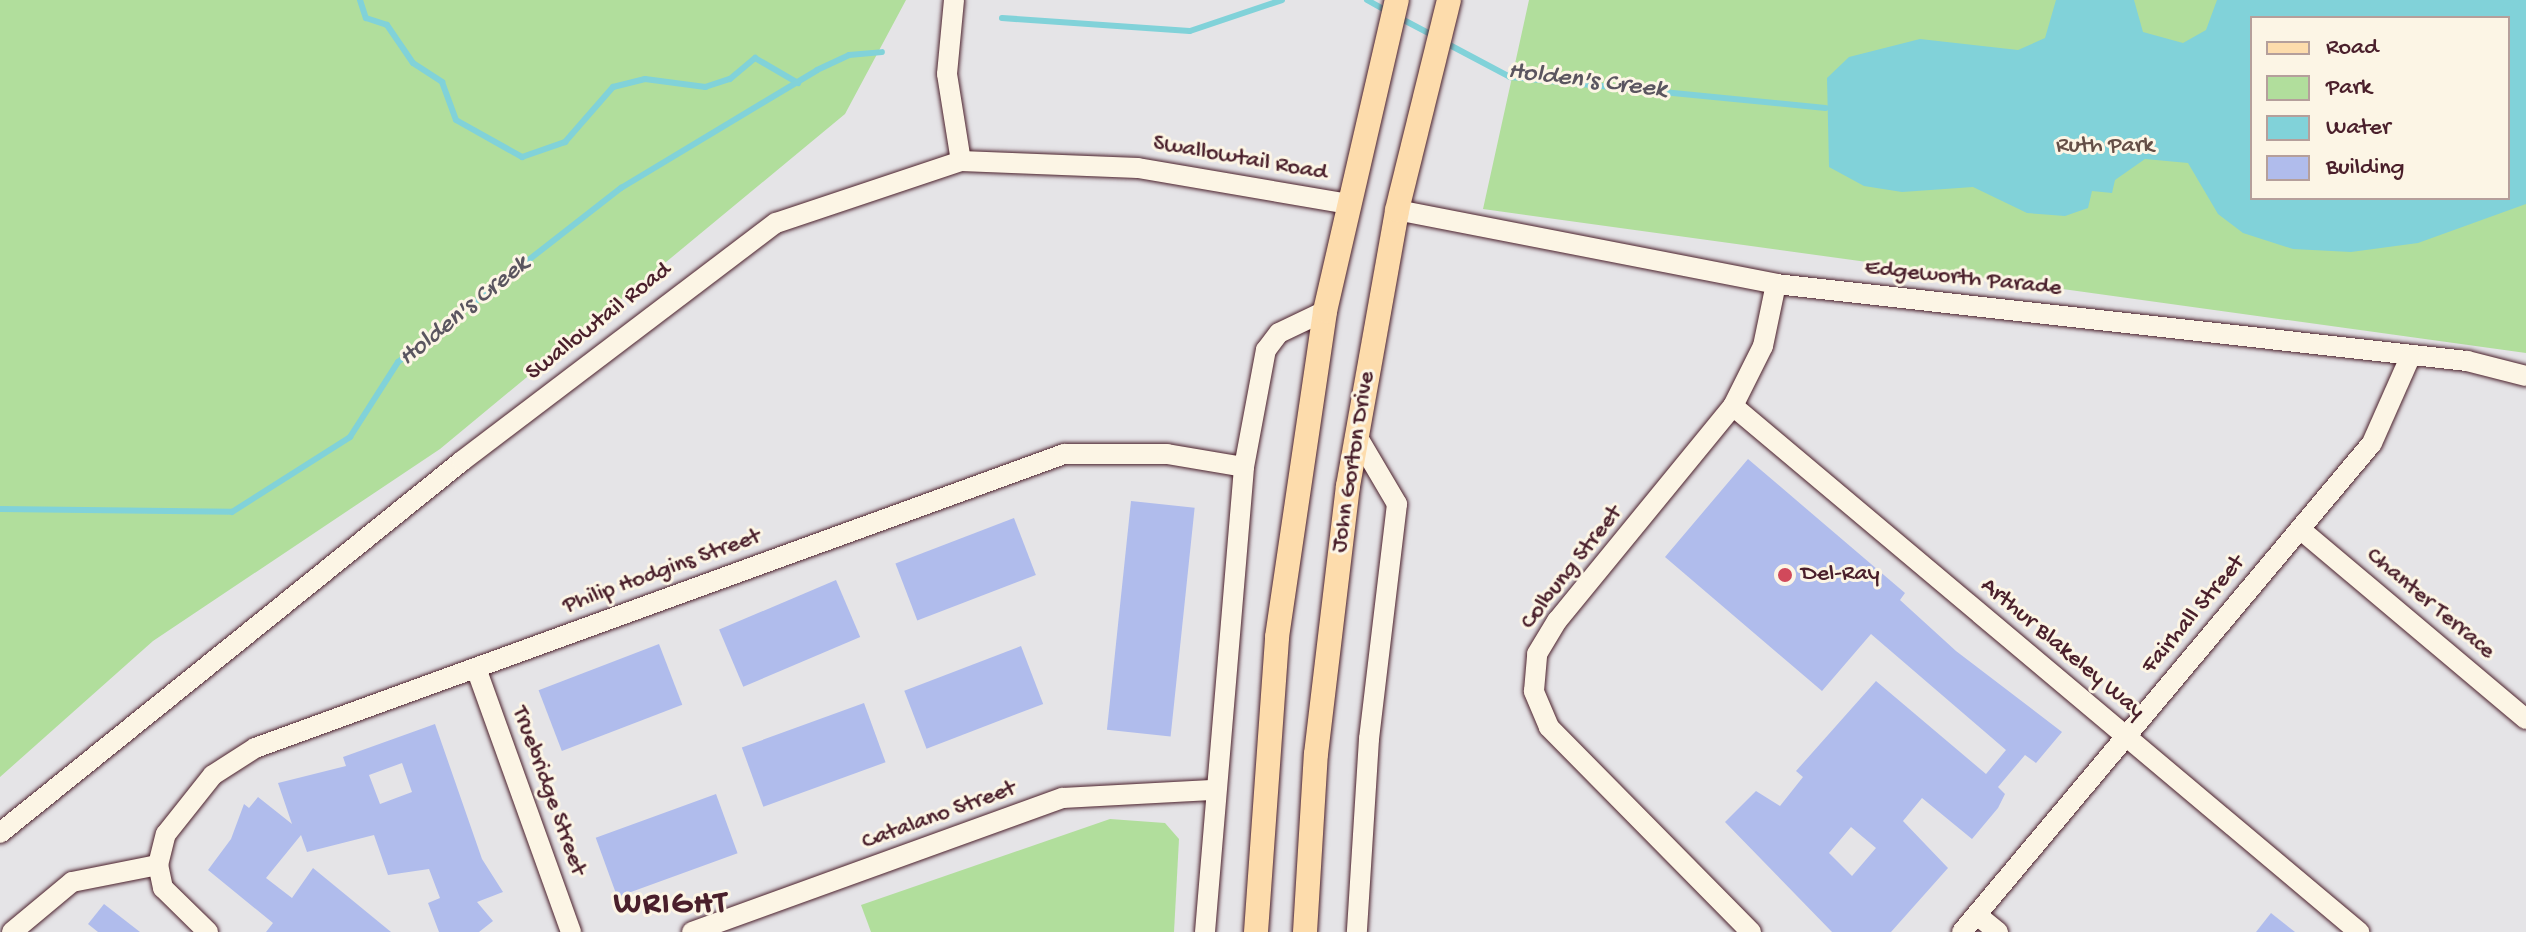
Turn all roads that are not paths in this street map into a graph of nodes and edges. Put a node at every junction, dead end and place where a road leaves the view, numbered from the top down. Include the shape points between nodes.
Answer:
1 (954, 0) edge
2 (1397, 0) edge
3 (1449, 0) edge
4 (961, 161) junction
5 (1348, 204) junction
6 (1397, 210) junction
7 (1776, 284) junction
8 (1325, 311) junction
9 (2411, 355) junction
10 (2526, 376) edge
11 (1733, 406) junction
12 (1357, 436) junction
13 (1244, 467) junction
14 (2300, 529) junction
15 (476, 668) junction
16 (2526, 719) edge
17 (2126, 737) junction
18 (1211, 790) junction
19 (0, 833) edge
20 (158, 865) junction
21 (1977, 915) junction
22 (12, 932) edge
23 (208, 932) edge
24 (571, 932) edge
25 (692, 932) edge
26 (1205, 932) edge
27 (1256, 932) edge
28 (1305, 932) edge
29 (1357, 932) edge
30 (1751, 932) edge
31 (1962, 932) edge
32 (1998, 932) edge
33 (2359, 932) edge

1 - 4 street via 947,60 951,125
2 - 5 main road, John Gorton Drive
3 - 6 main road, John Gorton Drive
4 - 5 street, Swallowtail Road via 1138,168
4 - 19 street, Swallowtail Road via 797,215 740,248
5 - 8 main road, John Gorton Drive
6 - 7 street, Edgeworth Parade
6 - 12 main road, John Gorton Drive
7 - 9 street, Edgeworth Parade
7 - 11 street, Colbung Street via 1763,346
8 - 13 street via 1279,333 1266,350
8 - 27 main road, John Gorton Drive via 1277,637
9 - 10 street, Edgeworth Parade
9 - 14 street, Fairhall Street via 2381,431
11 - 17 street, Arthur Blakeley Way
11 - 30 street, Colbung Street via 1557,621 1537,654 1534,691 1549,727
12 - 28 main road, John Gorton Drive via 1328,633
12 - 29 street via 1397,504 1369,739
13 - 15 street, Philip Hodgins Street via 1152,453 1064,454
13 - 18 street
14 - 16 street, Chanter Terrace
14 - 17 street, Fairhall Street
15 - 20 street, Philip Hodgins Street via 255,748 213,775 166,834
15 - 24 street, Truebridge Street
17 - 21 street, Fairhall Street
17 - 33 street, Arthur Blakeley Way
18 - 25 street, Catalano Street via 1063,798
18 - 26 street
20 - 22 street via 72,882
20 - 23 street via 176,907
21 - 31 street, Fairhall Street
21 - 32 street

